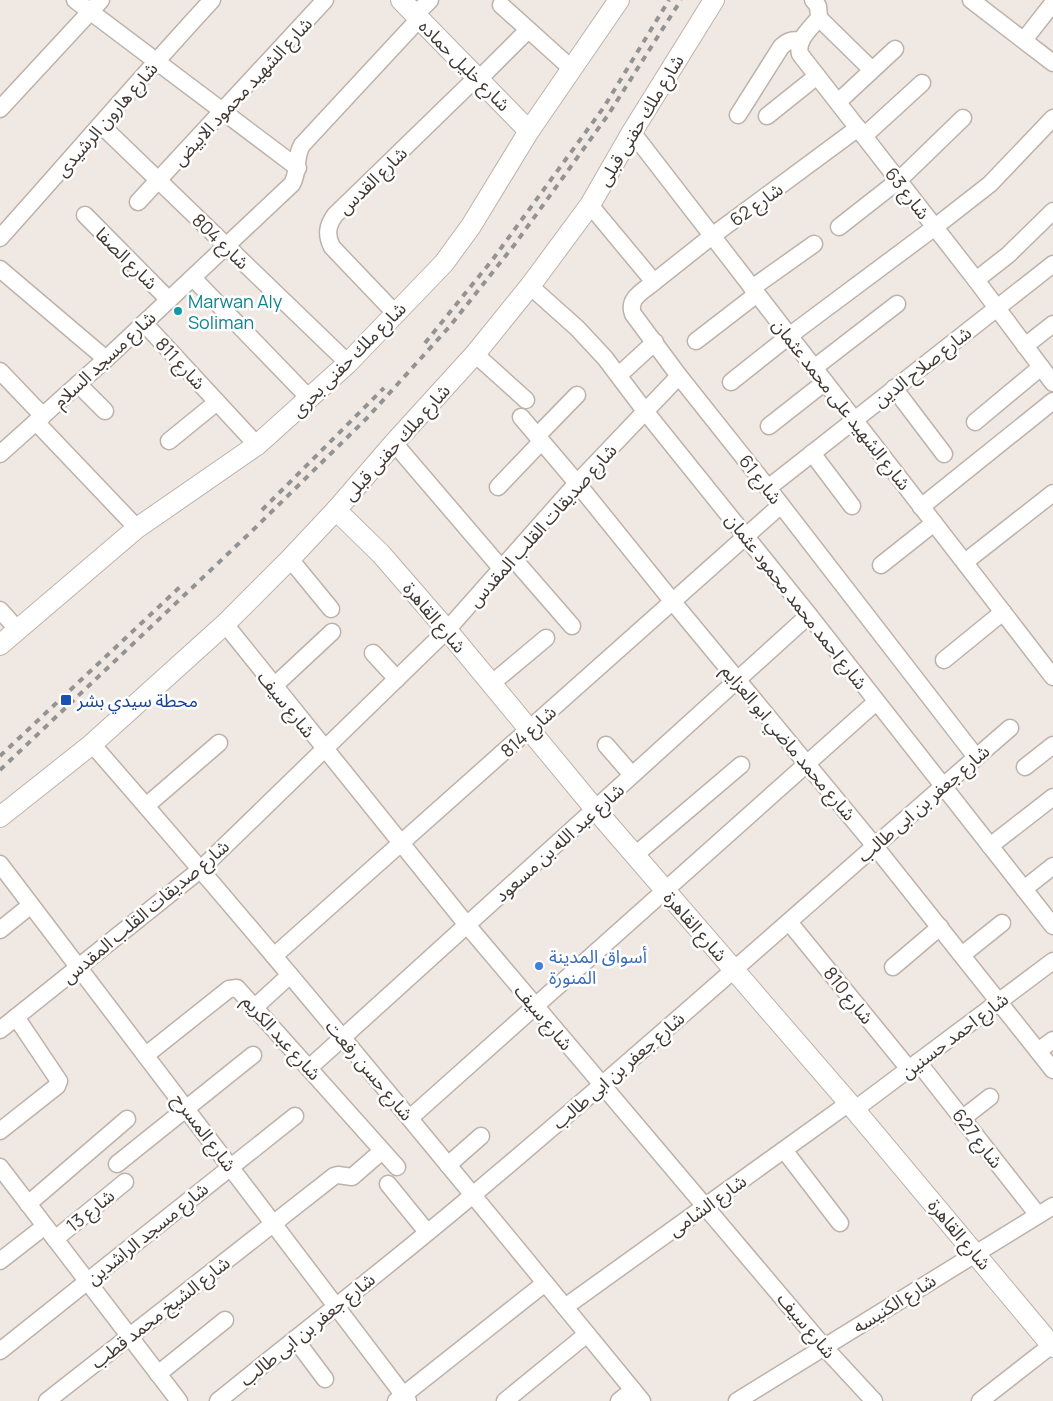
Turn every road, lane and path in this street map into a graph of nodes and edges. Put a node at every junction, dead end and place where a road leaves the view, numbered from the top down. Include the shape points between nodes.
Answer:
1 (75, 0) edge
2 (212, 0) edge
3 (325, 0) edge
4 (400, 0) edge
5 (430, 0) edge
6 (620, 0) edge
7 (714, 0) edge
8 (813, 0) edge
9 (975, 1) edge
10 (1053, 2) edge
11 (501, 5) dead end
12 (96, 6) edge
13 (417, 17) junction
14 (819, 18) junction
15 (528, 30) junction
16 (1024, 40) junction
17 (801, 41) junction
18 (895, 49) dead end
19 (156, 61) junction
20 (1053, 63) edge
21 (572, 69) junction
22 (872, 70) junction
23 (817, 76) junction
24 (478, 78) junction
25 (922, 83) dead end
26 (838, 102) junction
27 (0, 109) edge
28 (223, 112) junction
29 (738, 115) dead end
30 (767, 116) dead end
31 (963, 118) dead end
32 (1053, 118) edge
33 (101, 125) junction
34 (529, 131) junction
35 (632, 132) junction
36 (861, 132) junction
37 (298, 168) junction
38 (899, 180) junction
39 (159, 181) junction
40 (138, 202) dead end
41 (590, 205) junction
42 (1053, 211) edge
43 (85, 215) dead end
44 (839, 227) dead end
45 (935, 227) junction
46 (712, 236) junction
47 (0, 238) edge
48 (814, 244) dead end
49 (226, 246) junction
50 (1053, 264) edge
51 (0, 269) edge
52 (193, 278) junction
53 (976, 280) junction
54 (654, 282) junction
55 (530, 286) junction
56 (754, 291) junction
57 (169, 300) junction
58 (897, 304) dead end
59 (996, 308) junction
60 (395, 313) junction
61 (144, 323) junction
62 (1053, 324) edge
63 (789, 336) junction
64 (696, 340) dead end
65 (655, 342) junction
66 (1025, 346) junction
67 (475, 354) junction
68 (106, 359) junction
69 (348, 363) junction
70 (1041, 367) junction
71 (814, 368) junction
72 (0, 372) edge
73 (619, 375) junction
74 (679, 376) junction
75 (731, 382) dead end
76 (825, 382) junction
77 (1053, 383) edge
78 (78, 384) junction
79 (894, 388) junction
80 (577, 395) dead end
81 (310, 399) junction
82 (526, 400) dead end
83 (1053, 401) edge
84 (217, 402) junction
85 (105, 411) dead end
86 (645, 412) junction
87 (521, 417) dead end
88 (39, 419) junction
89 (854, 420) junction
90 (975, 422) dead end
91 (769, 426) dead end
92 (539, 439) junction
93 (169, 441) dead end
94 (394, 443) junction
95 (257, 445) junction
96 (812, 452) junction
97 (0, 454) edge
98 (944, 454) dead end
99 (577, 483) junction
100 (498, 487) dead end
101 (768, 488) junction
102 (1053, 493) edge
103 (781, 506) junction
104 (852, 506) dead end
105 (921, 507) junction
106 (336, 510) junction
107 (934, 523) junction
108 (137, 528) junction
109 (746, 537) junction
110 (290, 559) junction
111 (506, 562) junction
112 (965, 562) junction
113 (881, 565) dead end
114 (673, 602) junction
115 (331, 609) dead end
116 (0, 610) edge
117 (1003, 612) junction
118 (809, 616) junction
119 (225, 624) junction
120 (572, 626) dead end
121 (18, 630) junction
122 (447, 630) junction
123 (332, 632) dead end
124 (546, 638) dead end
125 (0, 645) edge
126 (373, 652) dead end
127 (944, 660) dead end
128 (1053, 676) edge
129 (397, 678) junction
130 (737, 680) junction
131 (491, 684) junction
132 (273, 687) junction
133 (876, 702) junction
134 (1010, 728) dead end
135 (529, 730) junction
136 (219, 742) dead end
137 (92, 744) junction
138 (606, 745) dead end
139 (1053, 745) edge
140 (324, 750) junction
141 (976, 757) junction
142 (807, 764) junction
143 (741, 765) dead end
144 (1025, 767) dead end
145 (632, 775) junction
146 (942, 786) junction
147 (1053, 797) edge
148 (146, 806) junction
149 (595, 809) junction
150 (0, 817) edge
151 (400, 844) junction
152 (874, 845) junction
153 (990, 846) junction
154 (636, 855) junction
155 (0, 864) edge
156 (1053, 866) edge
157 (201, 869) junction
158 (1024, 889) junction
159 (665, 890) junction
160 (31, 905) junction
161 (789, 922) junction
162 (1002, 922) dead end
163 (467, 925) junction
164 (1053, 926) edge
165 (940, 928) junction
166 (0, 930) edge
167 (962, 955) junction
168 (274, 956) junction
169 (1053, 961) edge
170 (894, 966) dead end
171 (78, 967) junction
172 (734, 971) junction
173 (290, 975) junction
174 (999, 1001) junction
175 (536, 1006) junction
176 (256, 1007) junction
177 (16, 1017) junction
178 (0, 1030) edge
179 (343, 1037) junction
180 (1053, 1040) edge
181 (1038, 1051) junction
182 (146, 1055) junction
183 (252, 1055) dead end
184 (913, 1065) junction
185 (309, 1068) junction
186 (1053, 1070) edge
187 (602, 1085) junction
188 (990, 1097) dead end
189 (852, 1107) junction
190 (186, 1108) junction
191 (295, 1116) dead end
192 (410, 1118) junction
193 (962, 1118) junction
194 (127, 1119) dead end
195 (0, 1131) edge
196 (481, 1136) dead end
197 (784, 1150) junction
198 (382, 1151) junction
199 (117, 1164) dead end
200 (448, 1165) junction
201 (231, 1166) junction
202 (0, 1167) edge
203 (397, 1167) dead end
204 (124, 1182) dead end
205 (388, 1184) dead end
206 (473, 1195) junction
207 (28, 1204) junction
208 (706, 1206) junction
209 (1053, 1206) edge
210 (1038, 1215) junction
211 (273, 1223) junction
212 (840, 1223) dead end
213 (50, 1232) junction
214 (427, 1232) junction
215 (976, 1252) junction
216 (0, 1261) edge
217 (87, 1282) junction
218 (545, 1283) junction
219 (335, 1306) junction
220 (565, 1307) junction
221 (225, 1320) dead end
222 (588, 1334) junction
223 (129, 1336) junction
224 (295, 1339) junction
225 (1053, 1345) edge
226 (824, 1347) junction
227 (0, 1351) edge
228 (158, 1374) junction
229 (325, 1379) dead end
230 (637, 1395) edge
231 (402, 1399) edge
232 (984, 1400) edge
233 (47, 1401) edge
234 (179, 1401) edge
235 (218, 1401) edge
236 (505, 1401) edge
237 (619, 1401) edge
238 (737, 1401) edge
239 (874, 1401) edge

1 - 12 street
2 - 19 street, شارع هارون الرشيدى
3 - 28 street, شارع الشهيد محمود الابيض
4 - 13 street, شارع خليل حماده
5 - 13 street, شارع مسجد السلام
6 - 21 street, شارع ملك حفنى بحرى
7 - 35 street, شارع ملك حفنى قبلى
8 - 14 street via 818,6
9 - 16 street
10 - 16 street
11 - 15 street
12 - 19 street
12 - 27 street
13 - 24 street, شارع خليل حماده
13 - 37 street, شارع مسجد السلام via 302,145 296,159
14 - 17 street
14 - 22 street
15 - 21 street
15 - 24 street
16 - 20 street
17 - 23 street, شارع 63 via 800,54
17 - 29 street via 786,42 781,47
18 - 22 street
19 - 28 street
19 - 33 street, شارع هارون الرشيدى
21 - 34 street, شارع ملك حفنى بحرى
22 - 26 street
23 - 26 street, شارع 63
23 - 30 street
24 - 34 street, شارع خليل حماده
24 - 60 street, شارع القدس via 330,222 328,239 332,247
25 - 36 street, شارع 62
26 - 36 street, شارع 63
28 - 37 street
28 - 39 street, شارع الشهيد محمود الابيض
31 - 38 street
32 - 45 street via 990,184
33 - 39 street, شارع 804
33 - 47 street, شارع هارون الرشيدى
34 - 60 street, شارع ملك حفنى بحرى via 471,226 444,263
35 - 41 street, شارع ملك حفنى قبلى
35 - 46 street, شارع الشهيد على محمد عثمان
36 - 38 street, شارع 63
36 - 46 street, شارع 62
37 - 49 street, شارع مسجد السلام via 292,184
38 - 44 street
38 - 45 street, شارع 63
39 - 40 street
39 - 49 street, شارع 804
41 - 54 street
41 - 55 street, شارع ملك حفنى قبلى
42 - 53 street
43 - 57 street, شارع الصفا
45 - 53 street, شارع 63
45 - 63 street
46 - 54 street, شارع 62
46 - 56 street, شارع الشهيد على محمد عثمان
48 - 56 street
49 - 52 street, شارع مسجد السلام
49 - 69 street, شارع 804
50 - 59 street, شارع صلاح الدين
51 - 68 street
52 - 57 street, شارع مسجد السلام
52 - 81 street
53 - 59 street, شارع 63
54 - 65 street, شارع 61 via 634,298 632,308 633,314
55 - 67 street, شارع ملك حفنى قبلى
55 - 73 street, شارع احمد محمد محمود عثمان via 582,333
56 - 63 street, شارع الشهيد على محمد عثمان
56 - 64 street
57 - 61 street, شارع مسجد السلام
58 - 71 street
59 - 66 street, شارع 63
59 - 79 street, شارع صلاح الدين
60 - 69 street, شارع ملك حفنى بحرى
61 - 68 street, شارع مسجد السلام
61 - 84 street, شارع 811
62 - 66 street
63 - 71 street, شارع الشهيد على محمد عثمان
63 - 75 street
65 - 73 street
65 - 74 street, شارع 61
66 - 70 street, شارع 63
67 - 82 street
67 - 94 street, شارع ملك حفنى قبلى
68 - 78 street, شارع مسجد السلام
69 - 81 street, شارع ملك حفنى بحرى
70 - 77 street, شارع 63
70 - 90 street
71 - 76 street, شارع الشهيد على محمد عثمان
72 - 88 street
73 - 86 street, شارع احمد محمد محمود عثمان
74 - 86 street, شارع صديقات القلب المقدس
74 - 101 street, شارع 61
76 - 89 street, شارع الشهيد على محمد عثمان
76 - 91 street
78 - 85 street
78 - 88 street, شارع مسجد السلام
79 - 89 street, شارع صلاح الدين
79 - 98 street
80 - 92 street
81 - 95 street, شارع ملك حفنى بحرى
83 - 105 street
84 - 93 street, شارع 811
84 - 95 street, شارع 811
86 - 99 street, شارع صديقات القلب المقدس
86 - 109 street, شارع احمد محمد محمود عثمان
87 - 92 street, شارع محمد ماضي ابو العزايم
88 - 97 street, شارع مسجد السلام
88 - 108 street
89 - 96 street, شارع صلاح الدين
89 - 105 street, شارع الشهيد على محمد عثمان
92 - 99 street, شارع محمد ماضي ابو العزايم
92 - 100 street
94 - 106 street, شارع ملك حفنى قبلى
94 - 111 street
95 - 108 street, شارع ملك حفنى بحرى
96 - 101 street, شارع صلاح الدين
96 - 104 street
99 - 111 street, شارع صديقات القلب المقدس
99 - 114 street, شارع محمد ماضي ابو العزايم
101 - 103 street, شارع 61
102 - 112 street
103 - 109 street, شارع 814
103 - 141 street, شارع 61
105 - 107 street, شارع الشهيد على محمد عثمان
106 - 110 street, شارع ملك حفنى قبلى
106 - 122 street, شارع القاهرة via 381,554
107 - 112 street, شارع الشهيد على محمد عثمان
107 - 113 street
108 - 121 street, شارع ملك حفنى بحرى
109 - 114 street, شارع 814
109 - 118 street, شارع احمد محمد محمود عثمان
110 - 115 street
110 - 119 street, شارع ملك حفنى قبلى
111 - 120 street
111 - 122 street, شارع صديقات القلب المقدس
112 - 117 street, شارع الشهيد على محمد عثمان
114 - 130 street, شارع محمد ماضي ابو العزايم
114 - 135 street, شارع 814
116 - 121 street
117 - 127 street
117 - 128 street, شارع الشهيد على محمد عثمان
118 - 130 street, شارع عبد الله بن مسعود
118 - 133 street, شارع احمد محمد محمود عثمان
119 - 132 street, شارع سيف
119 - 137 street, شارع ملك حفنى قبلى
121 - 125 street, شارع ملك حفنى بحرى
122 - 129 street, شارع صديقات القلب المقدس
122 - 131 street, شارع القاهرة
123 - 132 street
124 - 131 street
126 - 129 street
129 - 140 street, شارع صديقات القلب المقدس
130 - 142 street, شارع محمد ماضي ابو العزايم
130 - 145 street, شارع عبد الله بن مسعود
131 - 135 street, شارع القاهرة
132 - 140 street, شارع سيف
133 - 142 street
133 - 146 street, شارع احمد محمد محمود عثمان
134 - 141 street, شارع جعفر بن ابى طالب
135 - 149 street, شارع القاهرة
135 - 151 street, شارع 814
136 - 148 street
137 - 148 street, شارع حسن رفعت
137 - 150 street, شارع ملك حفنى قبلى
138 - 145 street
139 - 144 street
140 - 151 street, شارع سيف
140 - 157 street, شارع صديقات القلب المقدس
141 - 146 street, شارع جعفر بن ابى طالب
142 - 152 street, شارع محمد ماضي ابو العزايم
142 - 159 street
143 - 154 street
145 - 149 street, شارع عبد الله بن مسعود
146 - 152 street, شارع جعفر بن ابى طالب
146 - 153 street, شارع احمد محمد محمود عثمان
147 - 153 street
148 - 157 street, شارع حسن رفعت
149 - 154 street, شارع القاهرة
149 - 163 street, شارع عبد الله بن مسعود
151 - 163 street, شارع سيف
151 - 168 street, شارع 814
152 - 161 street, شارع جعفر بن ابى طالب
152 - 165 street, شارع محمد ماضي ابو العزايم
153 - 158 street, شارع احمد محمد محمود عثمان
154 - 159 street, شارع القاهرة
155 - 160 street, شارع المسرح
156 - 158 street
157 - 168 street, شارع حسن رفعت
157 - 171 street, شارع صديقات القلب المقدس
158 - 164 street, شارع احمد محمد محمود عثمان
159 - 172 street, شارع القاهرة
159 - 175 street
160 - 166 street
160 - 171 street, شارع المسرح
161 - 172 street, شارع جعفر بن ابى طالب
161 - 184 street, شارع 810
162 - 167 street
163 - 175 street, شارع سيف
163 - 179 street, شارع عبد الله بن مسعود
165 - 167 street, شارع محمد ماضي ابو العزايم
165 - 170 street
167 - 174 street, شارع محمد ماضي ابو العزايم
168 - 173 street, شارع حسن رفعت
169 - 174 street, شارع احمد حسنين
171 - 177 street, شارع صديقات القلب المقدس
171 - 182 street, شارع المسرح
172 - 187 street, شارع جعفر بن ابى طالب
172 - 189 street, شارع القاهرة
173 - 176 street
173 - 179 street, شارع حسن رفعت
174 - 181 street, شارع محمد ماضي ابو العزايم
174 - 184 street, شارع احمد حسنين
175 - 187 street, شارع سيف
175 - 192 street
176 - 182 street, شارع عبد الكريم via 233,987
176 - 185 street, شارع عبد الكريم
177 - 178 street, شارع صديقات القلب المقدس
177 - 195 street via 59,1081 57,1086
179 - 185 street, شارع عبد الله بن مسعود
179 - 192 street, شارع حسن رفعت
180 - 181 street
181 - 186 street, شارع محمد ماضي ابو العزايم
182 - 190 street, شارع المسرح
183 - 190 street
184 - 189 street, شارع احمد حسنين
184 - 193 street, شارع 627
185 - 198 street, شارع عبد الكريم
187 - 206 street, شارع جعفر بن ابى طالب
187 - 208 street, شارع سيف
188 - 193 street
189 - 197 street, شارع الشامى
189 - 215 street, شارع القاهرة
190 - 199 street
190 - 201 street, شارع المسرح
191 - 201 street, شارع مسجد الراشدين
192 - 200 street, شارع حسن رفعت
193 - 210 street, شارع 627
194 - 207 street
196 - 200 street
197 - 208 street, شارع الشامى
197 - 212 street
198 - 203 street, شارع عبد الكريم
198 - 211 street via 352,1177 334,1176
200 - 206 street, شارع حسن رفعت
201 - 211 street, شارع المسرح
201 - 217 street, شارع مسجد الراشدين
202 - 207 street
204 - 213 street, شارع 13
205 - 214 street
206 - 214 street, شارع جعفر بن ابى طالب
206 - 218 street, شارع حسن رفعت
207 - 213 street
208 - 220 street, شارع الشامى
208 - 226 street, شارع سيف
209 - 210 street, شارع الكنيسه
210 - 215 street, شارع الكنيسه
211 - 219 street, شارع المسرح
211 - 223 street, شارع الشيخ محمد قطب
213 - 216 street, شارع 13
213 - 217 street
214 - 219 street, شارع جعفر بن ابى طالب
215 - 225 street, شارع القاهرة
215 - 226 street, شارع الكنيسه
217 - 223 street
217 - 227 street, شارع مسجد الراشدين
218 - 220 street, شارع حسن رفعت
218 - 231 street
219 - 224 street, شارع جعفر بن ابى طالب
219 - 231 street, شارع المسرح
220 - 222 street, شارع حسن رفعت
221 - 228 street
222 - 230 street, شارع حسن رفعت
222 - 236 street
223 - 228 street
223 - 233 street, شارع الشيخ محمد قطب
224 - 229 street
224 - 235 street, شارع جعفر بن ابى طالب
225 - 232 street
226 - 238 street, شارع الكنيسه
226 - 239 street, شارع سيف
228 - 234 street
230 - 237 street

